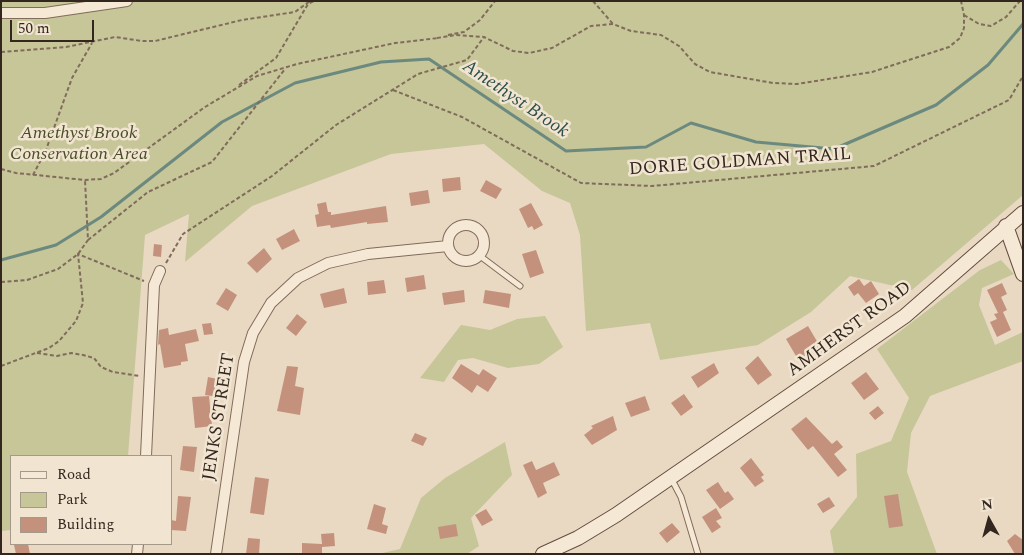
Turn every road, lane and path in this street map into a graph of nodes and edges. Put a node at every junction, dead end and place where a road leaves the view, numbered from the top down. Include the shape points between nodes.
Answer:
1 (127, 1) edge
2 (314, 1) edge
3 (495, 1) edge
4 (593, 1) edge
5 (961, 1) edge
6 (1020, 1) edge
7 (309, 3) edge
8 (1, 13) edge
9 (964, 15) junction
10 (612, 24) junction
11 (484, 37) junction
12 (437, 38) junction
13 (93, 42) junction
14 (1, 52) edge
15 (286, 67) junction
16 (1023, 76) edge
17 (392, 90) junction
18 (231, 91) junction
19 (1, 169) edge
20 (33, 175) junction
21 (85, 180) junction
22 (1023, 213) edge
23 (1006, 226) junction
24 (88, 240) junction
25 (448, 246) junction
26 (78, 254) junction
27 (480, 256) junction
28 (160, 271) joint
29 (1023, 274) edge
30 (1, 282) edge
31 (154, 285) junction
32 (520, 286) dead end
33 (34, 352) junction
34 (1, 366) edge
35 (150, 377) junction
36 (146, 455) edge
37 (670, 478) junction
38 (216, 554) edge
39 (543, 554) edge
40 (698, 554) edge

1 - 8 street via 45,13
2 - 7 path
3 - 12 path via 480,20 464,32
4 - 10 path
5 - 9 path
6 - 9 path via 1006,17 991,26 979,24
7 - 13 path via 295,12 242,20 155,41 115,37
7 - 18 path via 276,58
9 - 10 path via 960,38 949,47 872,72 797,84 710,72 695,64 679,46 661,35 631,31
10 - 11 path via 591,26 552,48 529,53 513,51
11 - 12 path
11 - 17 path via 468,60 418,74
12 - 15 path via 395,43
13 - 14 path
13 - 20 path via 72,78 46,150
15 - 18 path via 257,76
15 - 24 path via 212,162 148,192
16 - 17 path, DORIE GOLDMAN TRAIL via 1008,100 874,166 652,186 581,183 462,117
17 - 28 path via 336,125 272,176 183,234
18 - 21 path via 114,173 101,179
19 - 20 path
20 - 21 path
21 - 24 path
22 - 23 main road, AMHERST ROAD
23 - 29 main road
23 - 37 main road, AMHERST ROAD via 905,316
24 - 26 path
25 - 27 street via 453,256 462,261
25 - 27 street via 449,236 455,229 471,226 479,230 484,239
25 - 38 street, JENKS STREET via 368,254 328,263 298,278 271,303 253,333 244,362
26 - 30 path via 58,269 27,280
26 - 31 path
26 - 33 path via 83,303 76,321 59,341
27 - 32 lane
28 - 31 street
31 - 35 street
33 - 34 path
33 - 35 path via 57,356 82,355 94,358 101,367 113,372
35 - 36 street
37 - 39 main road, AMHERST ROAD via 591,531
37 - 40 lane via 681,497

